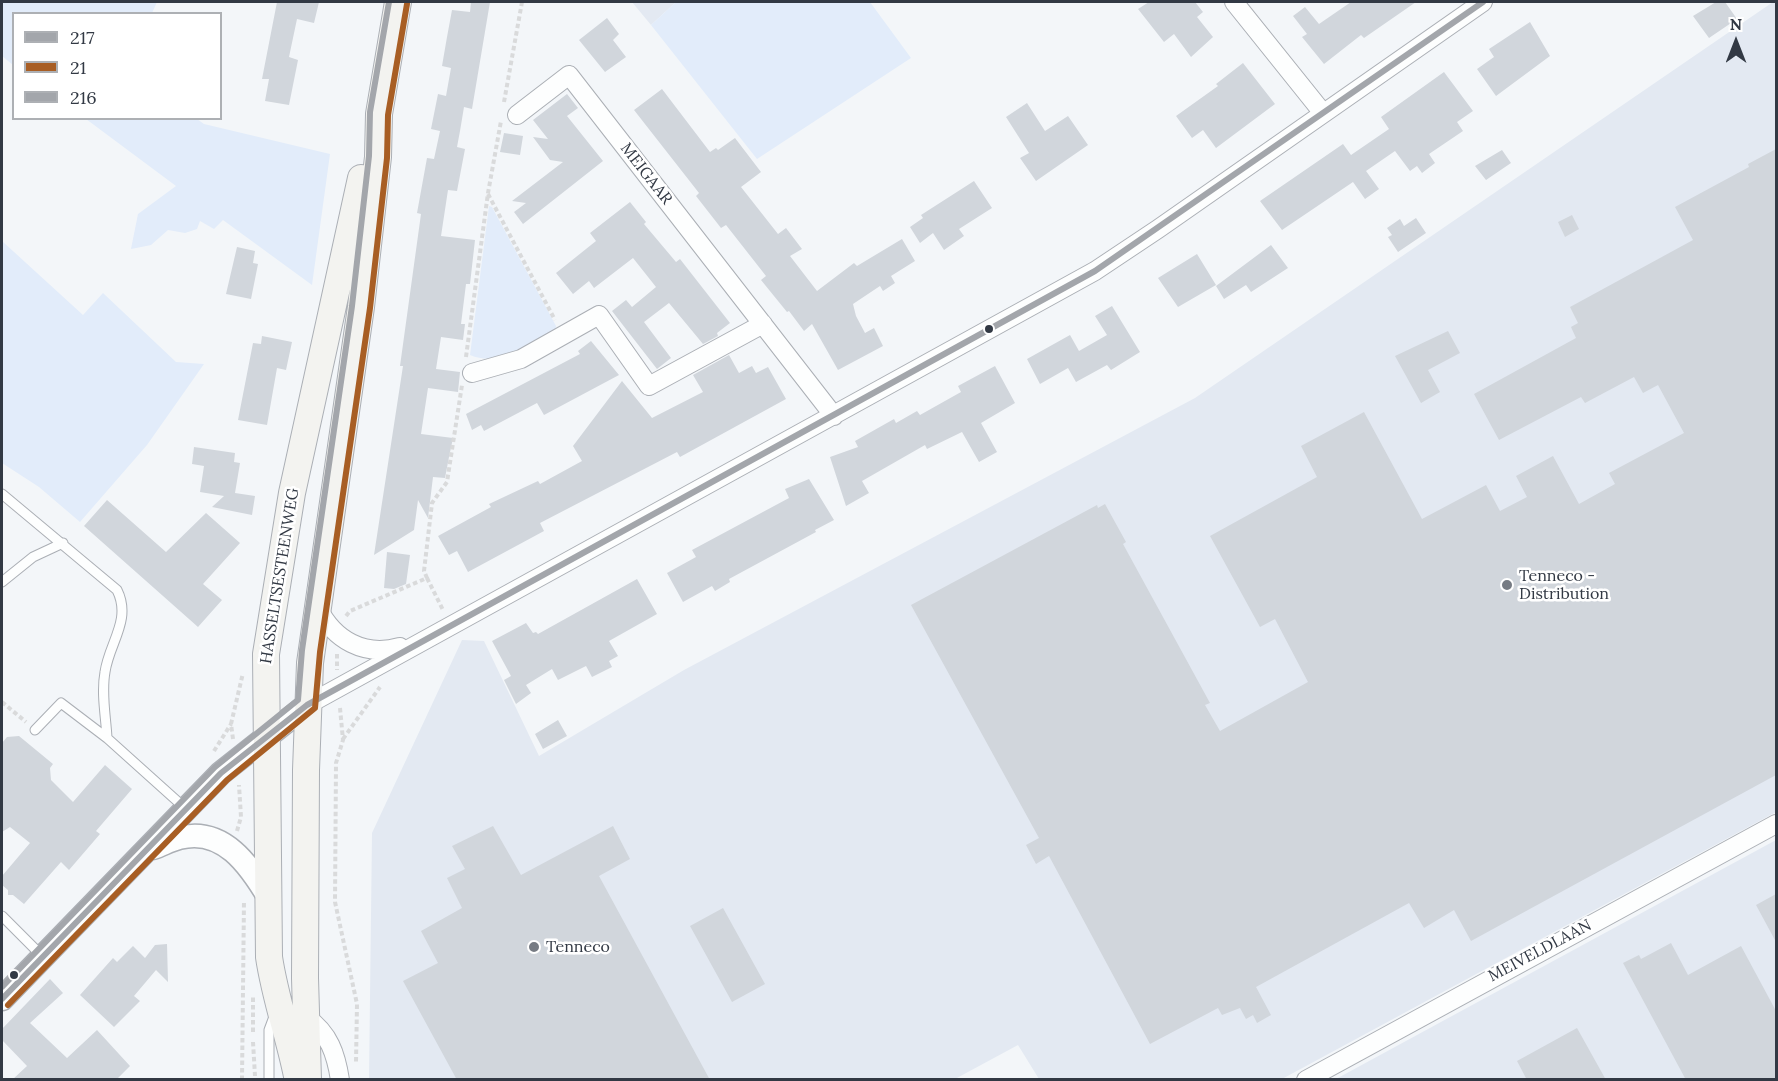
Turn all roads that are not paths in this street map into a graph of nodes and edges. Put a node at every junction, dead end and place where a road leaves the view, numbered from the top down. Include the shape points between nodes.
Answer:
1 (398, 2) edge
2 (1234, 2) edge
3 (1483, 2) edge
4 (1323, 113) junction
5 (379, 114) junction
6 (517, 115) dead end
7 (763, 324) junction
8 (466, 373) road end
9 (834, 416) junction
10 (2, 494) edge
11 (63, 543) junction
12 (2, 582) edge
13 (330, 610) junction
14 (421, 640) junction
15 (307, 705) junction
16 (35, 730) road end
17 (267, 735) junction
18 (107, 738) junction
19 (186, 809) junction
20 (1776, 824) edge
21 (146, 851) junction
22 (269, 898) junction
23 (2, 916) edge
24 (42, 956) junction
25 (2, 999) edge
26 (279, 1003) junction
27 (307, 1018) junction
28 (269, 1080) edge
29 (298, 1080) edge
30 (308, 1080) edge
31 (340, 1080) edge
32 (1305, 1080) edge

1 - 5 main road, HASSELTSESTEENWEG
2 - 4 street
3 - 4 street
4 - 9 street via 1120,255
5 - 13 main road, HASSELTSESTEENWEG via 378,157
5 - 17 main road, HASSELTSESTEENWEG via 366,154 325,333 284,537 266,654
6 - 7 street, MEIGAAR via 569,75
7 - 8 street via 649,386 599,315 521,359
7 - 9 street, MEIGAAR
9 - 14 street
10 - 11 lane
11 - 12 lane via 33,557
11 - 18 lane via 111,583 122,600 121,627 105,671
13 - 14 street via 323,619 354,646 383,651
13 - 15 main road, HASSELTSESTEENWEG
14 - 15 street
15 - 17 street
15 - 27 main road, HASSELTSESTEENWEG
16 - 18 lane via 61,703
17 - 19 street
17 - 22 main road, HASSELTSESTEENWEG
18 - 19 lane
19 - 21 street
20 - 32 street, MEIVELDLAAN
21 - 22 street via 191,836 217,842 244,860
21 - 24 street
22 - 26 main road, HASSELTSESTEENWEG via 269,957
23 - 24 lane
24 - 25 street
26 - 28 lane via 269,1030
26 - 29 main road, HASSELTSESTEENWEG
27 - 30 main road, HASSELTSESTEENWEG
27 - 31 street via 321,1027 331,1042

